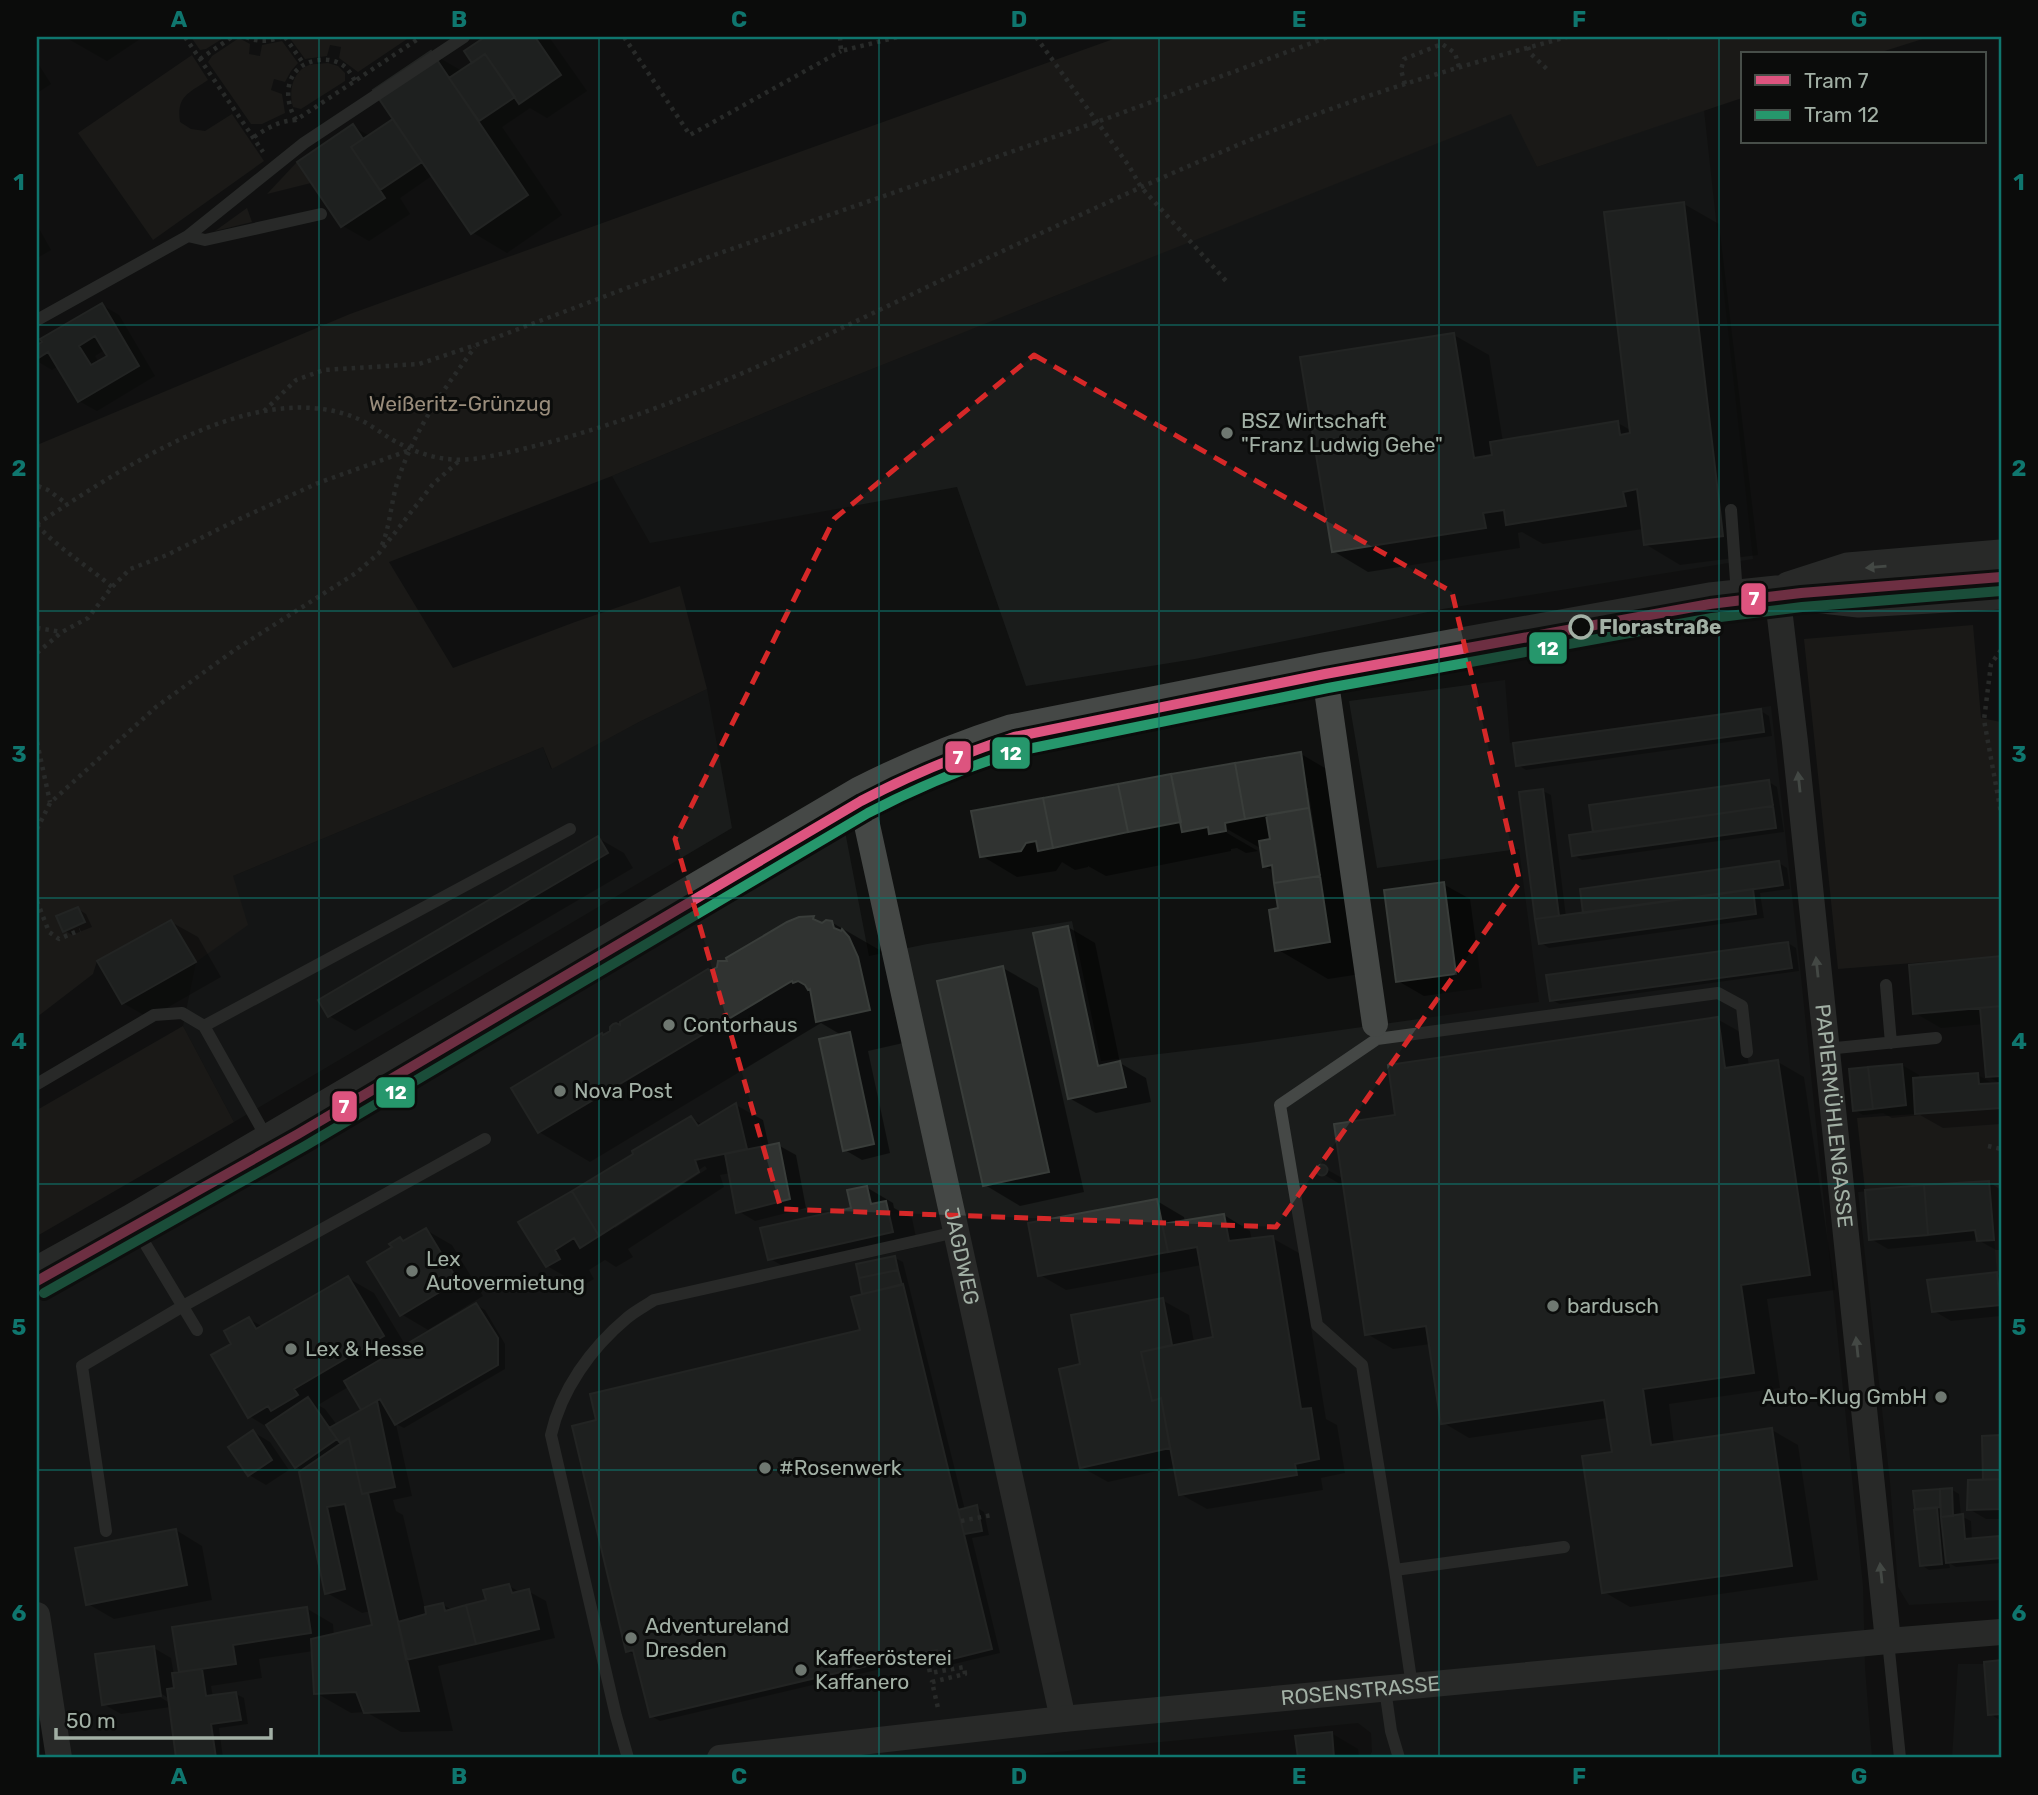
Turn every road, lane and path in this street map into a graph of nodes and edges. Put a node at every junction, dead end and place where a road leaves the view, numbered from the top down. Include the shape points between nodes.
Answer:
1 (185, 37) edge
2 (232, 37) edge
3 (246, 37) edge
4 (282, 37) edge
5 (421, 37) edge
6 (464, 37) edge
7 (624, 37) edge
8 (840, 37) edge
9 (898, 37) edge
10 (1036, 37) edge
11 (1328, 37) edge
12 (1567, 37) edge
13 (1528, 47) junction
14 (841, 51) junction
15 (200, 59) junction
16 (303, 63) junction
17 (1459, 67) junction
18 (1550, 72) dead end
19 (355, 81) junction
20 (1405, 84) junction
21 (296, 120) junction
22 (1097, 122) junction
23 (254, 137) junction
24 (274, 167) junction
25 (1141, 187) junction
26 (321, 214) dead end
27 (188, 236) junction
28 (1227, 282) dead end
29 (37, 320) edge
30 (476, 345) junction
31 (264, 412) junction
32 (410, 450) junction
33 (459, 461) junction
34 (37, 486) edge
35 (67, 505) junction
36 (1731, 510) dead end
37 (37, 524) edge
38 (379, 553) junction
39 (2001, 556) edge
40 (112, 587) junction
41 (1776, 592) junction
42 (2001, 593) edge
43 (1737, 596) junction
44 (37, 628) edge
45 (62, 632) junction
46 (2001, 650) edge
47 (37, 653) edge
48 (1324, 668) junction
49 (37, 741) edge
50 (860, 793) junction
51 (50, 803) junction
52 (2001, 813) edge
53 (37, 829) edge
54 (570, 829) dead end
55 (37, 901) edge
56 (80, 930) dead end
57 (1886, 985) dead end
58 (204, 1026) junction
59 (1376, 1032) junction
60 (1936, 1038) dead end
61 (1891, 1043) junction
62 (1826, 1049) junction
63 (1748, 1052) dead end
64 (37, 1084) edge
65 (485, 1139) dead end
66 (268, 1140) junction
67 (1988, 1146) dead end
68 (2001, 1149) edge
69 (131, 1221) junction
70 (956, 1232) junction
71 (37, 1273) edge
72 (183, 1306) junction
73 (197, 1330) dead end
74 (979, 1519) dead end
75 (961, 1521) dead end
76 (106, 1531) dead end
77 (1564, 1547) dead end
78 (1395, 1570) junction
79 (37, 1615) edge
80 (2001, 1632) edge
81 (1888, 1641) junction
82 (926, 1652) dead end
83 (932, 1682) dead end
84 (1399, 1687) junction
85 (1063, 1719) junction
86 (59, 1758) edge
87 (628, 1758) edge
88 (720, 1758) edge
89 (1399, 1758) edge
90 (1900, 1758) edge

1 - 15 path
2 - 15 path
3 - 4 path via 266,41
4 - 16 path
5 - 19 path
6 - 24 lane
7 - 14 path via 690,135
8 - 14 path
9 - 14 path
10 - 22 path
11 - 22 path
12 - 13 path
13 - 17 path
13 - 18 path
15 - 23 path
16 - 19 path via 328,59 340,63
16 - 21 path via 286,96
17 - 20 path
17 - 20 path via 1455,53 1442,44 1404,59
19 - 21 path
20 - 25 path via 1282,127
21 - 23 path via 282,121
22 - 25 path
22 - 30 path via 718,254
23 - 24 path
24 - 27 lane
25 - 28 path
25 - 33 path via 676,401 516,451
26 - 27 lane via 205,240
27 - 29 lane
30 - 31 path via 419,364 324,370 296,380
30 - 32 path via 426,415
31 - 32 path via 287,407 321,409 356,418
31 - 35 path via 223,421 159,448
32 - 33 path
32 - 38 path
32 - 40 path via 318,483 130,569
33 - 38 path via 433,484
34 - 35 path
35 - 37 path
36 - 43 lane
37 - 40 path
38 - 51 path via 156,707
39 -> 41 street via 1848,569
40 - 45 path via 88,618
41 - 42 street via 1859,601
41 - 43 street
62 -> 41 street, PAPIERMÜHLENGASSE
43 - 48 street
44 - 45 path
45 - 47 path
46 - 52 path via 1991,664 1984,720
48 - 50 street via 1011,731
48 - 59 street
49 - 51 path
50 - 66 street
50 - 70 street, JAGDWEG
51 - 53 path
54 - 58 lane
55 - 56 path via 48,932 59,940
57 - 61 lane
58 - 64 lane via 182,1013 154,1015
58 - 66 lane
59 - 63 lane via 1718,993 1742,1006
59 - 78 lane via 1280,1105 1317,1325 1362,1365
60 - 61 lane
61 - 62 lane
81 -> 62 street, PAPIERMÜHLENGASSE
65 - 72 lane
66 - 69 street
67 - 68 path
69 - 71 street
69 - 72 lane
70 - 85 street, JAGDWEG
70 - 87 lane via 654,1300 627,1318 598,1347 572,1382 556,1411 551,1435
72 - 73 lane
72 - 76 lane via 82,1366
74 - 75 path
77 - 78 lane
78 - 84 lane
79 - 86 street
80 - 81 street, ROSENSTRASSE
81 - 84 street, ROSENSTRASSE
81 - 90 lane
82 - 83 path via 930,1674 964,1667 965,1675
84 - 85 street, ROSENSTRASSE
84 - 89 lane via 1391,1731
85 - 88 street, ROSENSTRASSE

